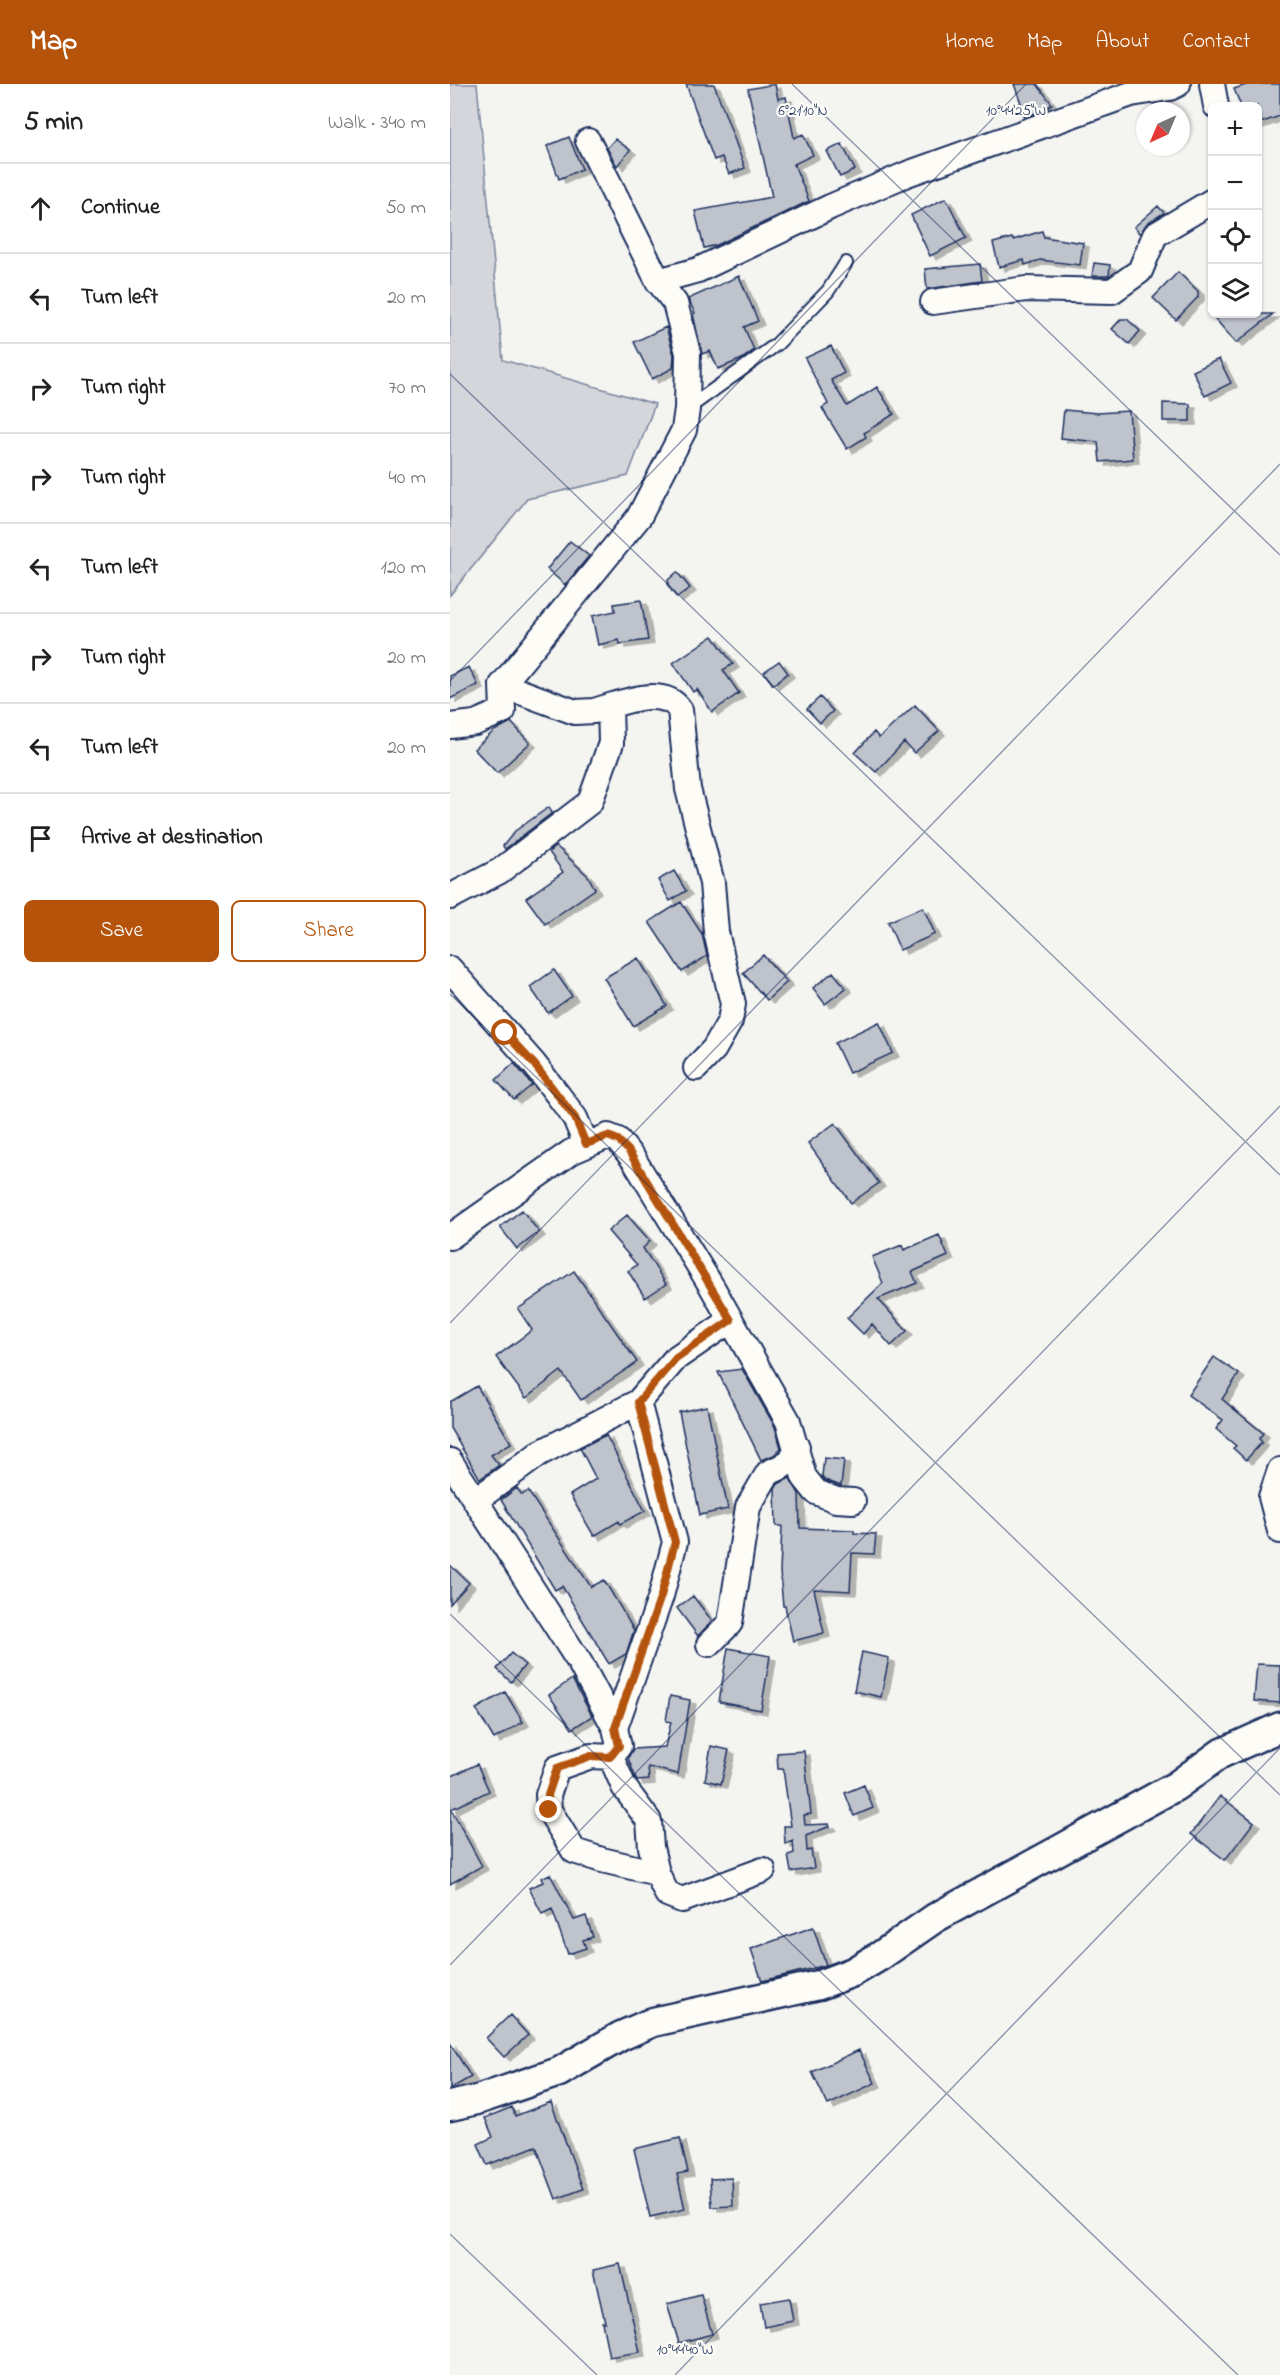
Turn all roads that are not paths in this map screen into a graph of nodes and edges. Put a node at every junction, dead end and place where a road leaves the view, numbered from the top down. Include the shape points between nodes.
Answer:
1 (1178, 84) edge
2 (1212, 84) edge
3 (1129, 89) edge
4 (1215, 102) edge
5 (588, 141) dead end
6 (1208, 203) edge
7 (846, 263) dead end
8 (658, 281) junction
9 (933, 302) dead end
10 (687, 410) junction
11 (502, 685) junction
12 (610, 706) junction
13 (450, 726) edge
14 (450, 897) edge
15 (450, 969) edge
16 (696, 1068) dead end
17 (586, 1144) junction
18 (450, 1237) edge
19 (731, 1320) junction
20 (638, 1402) junction
21 (797, 1447) junction
22 (450, 1461) edge
23 (1280, 1470) edge
24 (476, 1500) junction
25 (853, 1501) dead end
26 (1280, 1531) edge
27 (709, 1644) dead end
28 (1280, 1727) edge
29 (615, 1728) junction
30 (610, 1757) junction
31 (763, 1870) dead end
32 (657, 1873) junction
33 (450, 2106) edge

1 - 3 street via 1170,88
2 - 4 street
3 - 8 street via 907,174 698,270
5 - 8 street
6 - 9 street via 1155,235 1140,271 1112,291 1026,289
7 - 10 lane via 828,291 777,344
8 - 10 street via 675,303 688,353
10 - 11 street via 684,430 639,517
11 - 12 street via 575,712
11 - 13 street via 503,711 476,723
12 - 14 street via 611,743 590,802 500,871
12 - 16 street via 668,698 680,710 688,789 712,883 716,932 733,1004 730,1021 714,1049
15 - 17 street via 552,1087 575,1118
17 - 18 street
17 - 19 street via 608,1136 628,1150
19 - 20 street via 676,1358
19 - 21 street via 788,1421
20 - 24 street via 540,1453
20 - 29 street via 675,1542 661,1596
21 - 25 street via 804,1477 816,1492 836,1500
21 - 27 street via 791,1460 768,1473 748,1507 730,1623
22 - 24 street
23 - 26 street via 1271,1497
24 - 29 street via 580,1663
28 - 33 street via 1220,1754 1176,1786 935,1918 853,1972 819,1985 653,2022 559,2072
29 - 30 street via 619,1746
30 - 32 street via 624,1787 649,1821
30 - 32 street via 591,1756 557,1768 548,1795 549,1810 574,1851
31 - 32 street via 682,1900 667,1894

